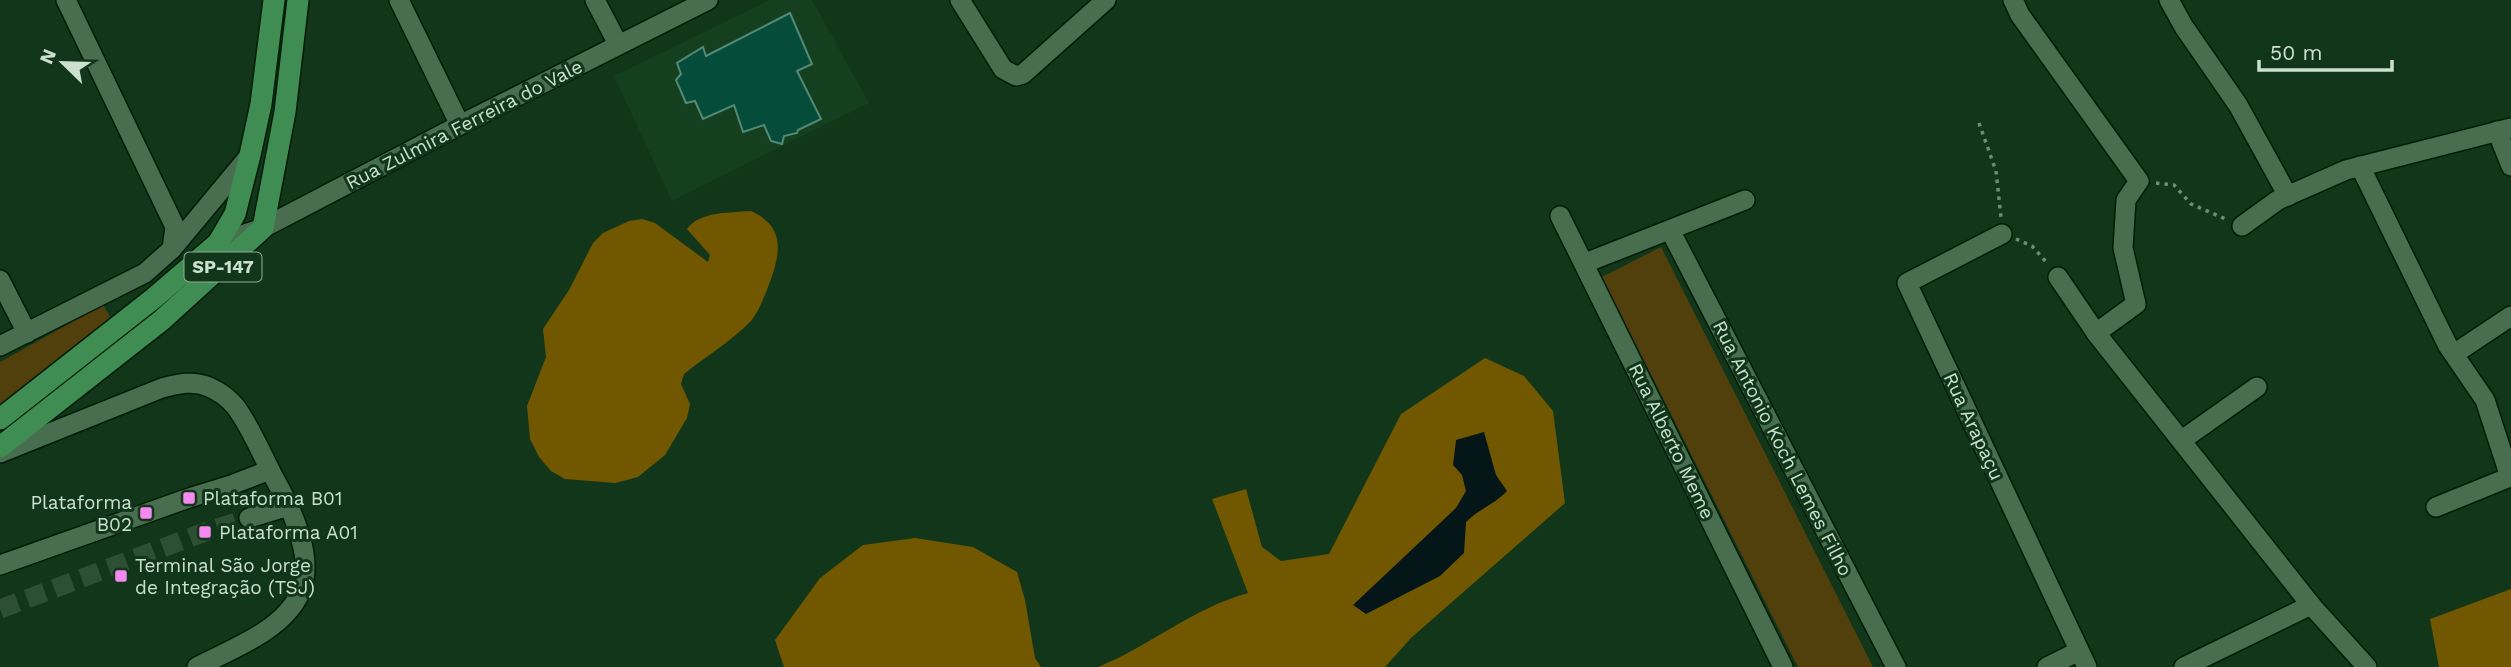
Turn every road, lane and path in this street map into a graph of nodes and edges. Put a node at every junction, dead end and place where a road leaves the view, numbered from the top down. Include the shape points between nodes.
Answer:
1 (66, 0) edge
2 (274, 0) edge
3 (298, 0) edge
4 (399, 0) edge
5 (595, 0) edge
6 (708, 0) edge
7 (960, 0) edge
8 (1106, 0) edge
9 (2012, 0) edge
10 (2169, 0) edge
11 (618, 44) junction
12 (1979, 123) dead end
13 (460, 125) junction
14 (2504, 129) edge
15 (250, 155) junction
16 (2360, 166) junction
17 (2511, 166) edge
18 (2139, 181) junction
19 (2288, 196) junction
20 (1745, 200) dead end
21 (1560, 216) dead end
22 (2242, 226) joint
23 (263, 228) junction
24 (1670, 230) junction
25 (2002, 233) junction
26 (218, 243) junction
27 (172, 249) junction
28 (1585, 263) junction
29 (2058, 277) joint
30 (0, 280) edge
31 (2511, 316) edge
32 (27, 333) junction
33 (2096, 333) junction
34 (0, 346) edge
35 (2454, 354) junction
36 (2257, 387) dead end
37 (0, 419) edge
38 (2182, 440) junction
39 (0, 447) edge
40 (0, 453) edge
41 (270, 470) junction
42 (289, 506) junction
43 (2436, 507) dead end
44 (248, 518) tunnel mouth
45 (0, 565) edge
46 (2311, 605) junction
47 (2083, 659) edge
48 (197, 667) edge
49 (1783, 667) edge
50 (1896, 667) edge
51 (2047, 667) edge
52 (2183, 667) edge
53 (2367, 667) edge

1 - 27 street via 175,227
2 - 15 main road, SP-147
3 - 23 main road, SP-147 via 285,112
4 - 13 street
5 - 11 street
6 - 11 street, Rua Zulmira Ferreira do Vale
7 - 8 street via 1003,69 1016,76
9 - 18 street
10 - 19 street via 2238,105
11 - 13 street, Rua Zulmira Ferreira do Vale
12 - 25 path via 1996,172
13 - 23 street, Rua Zulmira Ferreira do Vale
14 - 16 street
14 - 17 street
15 - 26 main road, SP-147 via 235,214
15 - 27 street
16 - 19 street
16 - 35 street
18 - 22 path via 2174,185 2191,204
18 - 33 street via 2126,200 2123,248 2136,303
19 - 22 street
20 - 24 street
21 - 28 street, Rua Alberto Meme
23 - 26 street, Rua Zulmira Ferreira do Vale
23 - 39 main road, SP-147 via 162,320
24 - 28 street
24 - 50 street, Rua Antonio Koch Lemes Filho
25 - 29 path via 2032,246
25 - 47 street, Rua Arapaçu via 1906,283
26 - 37 main road, SP-147
27 - 32 street via 145,273
28 - 49 street, Rua Alberto Meme
29 - 33 street
30 - 32 street
31 - 35 street
32 - 34 street
33 - 38 street
35 - 43 street via 2485,400 2510,477
36 - 38 street
38 - 46 street
40 - 41 street via 162,388 198,383 234,405
41 - 42 street
41 - 45 street
42 - 44 street
42 - 48 street via 304,558 300,593 292,607 263,632
46 - 52 street
46 - 53 street
47 - 51 street

